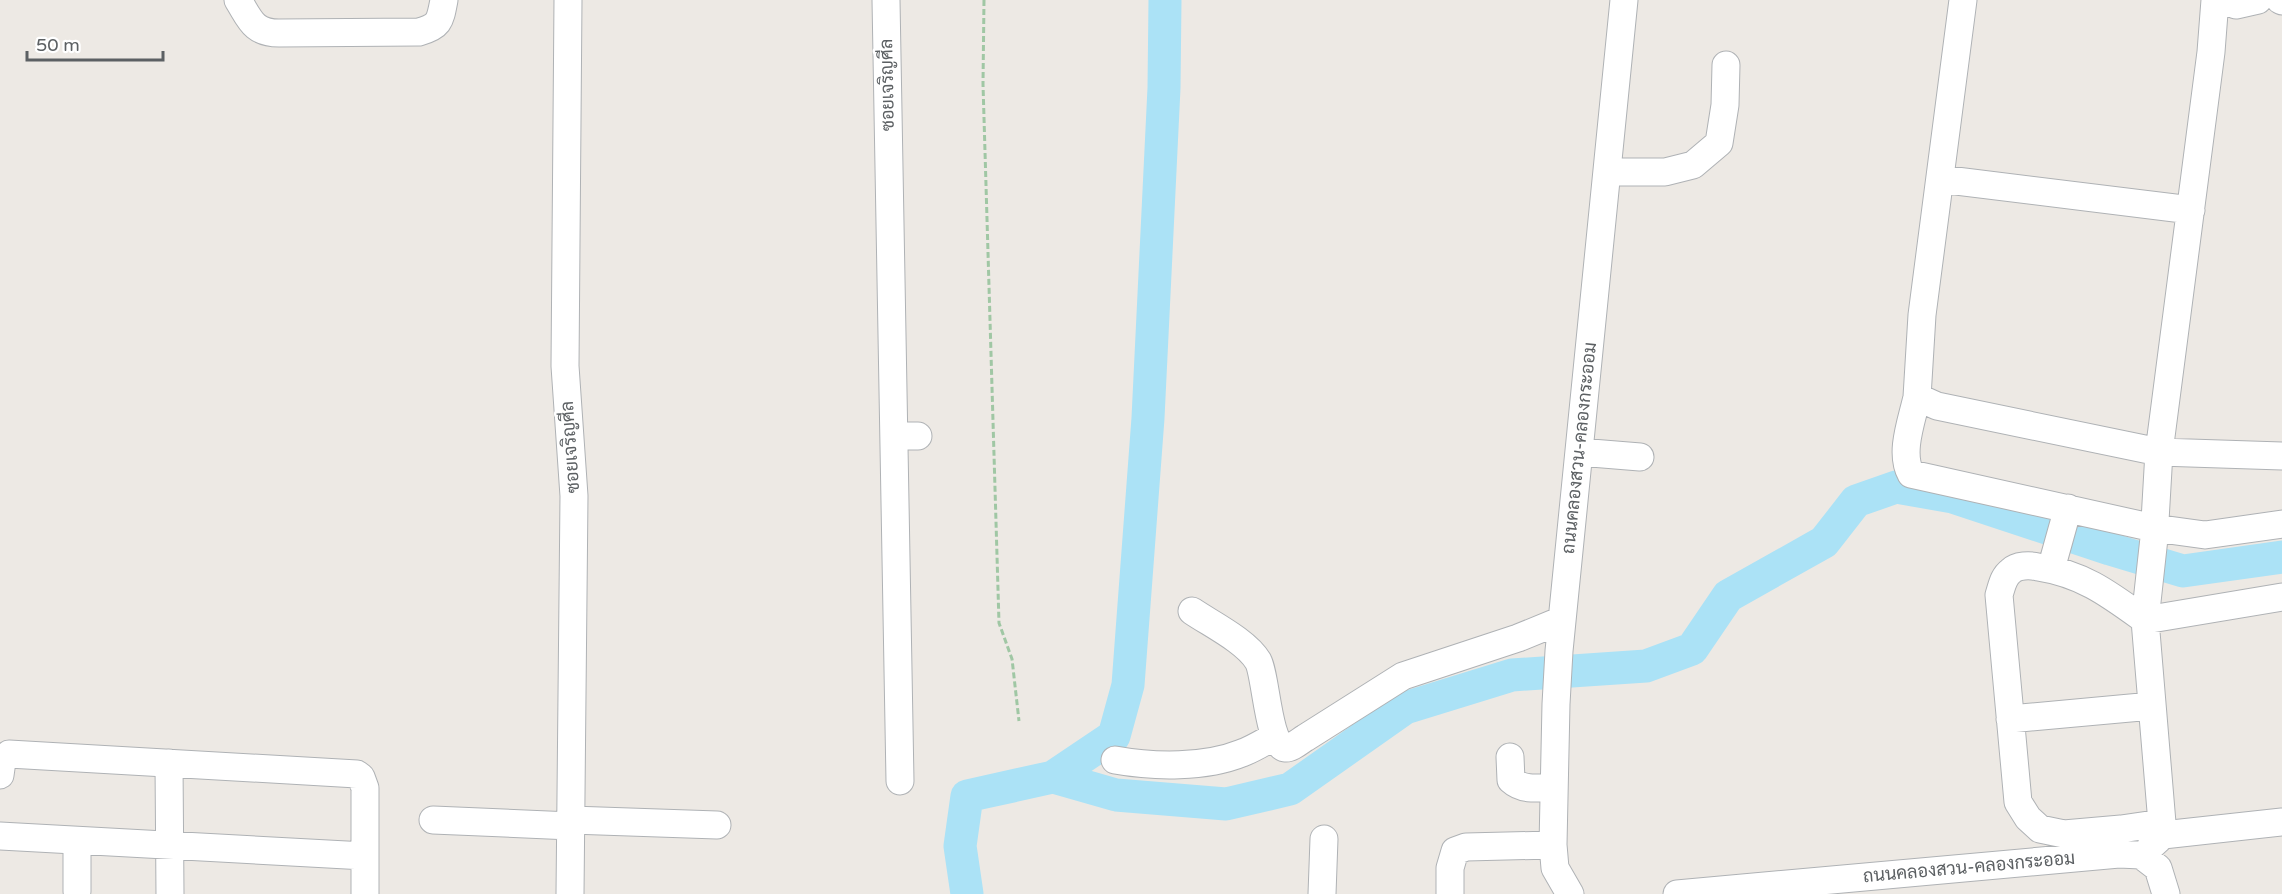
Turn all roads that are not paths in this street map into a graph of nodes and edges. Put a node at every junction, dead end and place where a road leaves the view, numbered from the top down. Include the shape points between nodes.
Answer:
1 (238, 0) edge
2 (444, 0) edge
3 (568, 0) edge
4 (886, 0) edge
5 (1624, 0) edge
6 (1963, 0) edge
7 (2215, 0) edge
8 (2224, 0) edge
9 (2258, 0) edge
10 (1726, 65) dead end
11 (1607, 172) junction
12 (1940, 179) junction
13 (2191, 210) junction
14 (1917, 397) junction
15 (1579, 452) junction
16 (2159, 452) junction
17 (2282, 456) edge
18 (1640, 457) dead end
19 (2068, 511) junction
20 (2282, 524) edge
21 (2154, 533) junction
22 (2053, 562) junction
23 (2282, 597) edge
24 (1192, 611) dead end
25 (2146, 612) junction
26 (1562, 620) junction
27 (2152, 706) junction
28 (2010, 719) junction
29 (1275, 736) junction
30 (1510, 757) dead end
31 (1115, 760) dead end
32 (169, 763) junction
33 (0, 775) edge
34 (900, 782) dead end
35 (1554, 787) junction
36 (433, 820) dead end
37 (2282, 822) edge
38 (571, 823) junction
39 (717, 825) dead end
40 (2162, 829) junction
41 (0, 836) edge
42 (1324, 839) dead end
43 (77, 841) junction
44 (1553, 845) junction
45 (168, 846) junction
46 (364, 855) junction
47 (2141, 855) junction
48 (77, 891) dead end
49 (170, 894) edge
50 (364, 894) edge
51 (570, 894) edge
52 (1322, 894) edge
53 (1450, 894) edge
54 (1570, 894) edge
55 (1677, 894) edge
56 (2166, 894) edge

1 - 2 street via 254,26 279,33 419,32 440,20
3 - 38 street, ซอยเจริญศีล via 565,366 574,496
4 - 34 street, ซอยเจริญศีล via 906,436
5 - 11 street, ถนนคลองสวน-คลองกระออม
6 - 12 street
7 - 13 street
8 - 9 street via 2236,5
10 - 11 street via 1719,143 1693,165 1665,172
11 - 15 street, ถนนคลองสวน-คลองกระออม
12 - 13 street
12 - 14 street via 1922,315
13 - 16 street
14 - 16 street via 1937,406
14 - 19 street via 1907,446 1906,465 1911,474
15 - 18 street
15 - 26 street, ถนนคลองสวน-คลองกระออม
16 - 17 street
16 - 21 street
19 - 21 street
19 - 22 street
20 - 21 street via 2205,535
21 - 25 street
22 - 25 street
22 - 28 street via 2013,568 2004,578 1999,595
23 - 25 street
24 - 29 street via 1238,642 1260,663
25 - 27 street
26 - 29 street via 1403,676 1289,747 1280,746
26 - 35 street, ถนนคลองสวน-คลองกระออม
27 - 28 street
27 - 40 street
28 - 40 street via 2018,802 2040,829 2064,834
29 - 31 street via 1240,754 1187,765
30 - 35 street via 1511,780 1516,784 1522,788
32 - 33 street via 9,754 2,761
32 - 45 street
32 - 46 street via 357,774 365,788
35 - 44 street, ถนนคลองสวน-คลองกระออม
36 - 38 street
37 - 40 street
38 - 39 street
38 - 51 street, ซอยเจริญศีล
40 - 47 street
41 - 43 street
42 - 52 street
43 - 45 street
43 - 48 street
44 - 53 street via 1466,847 1455,851 1450,868
44 - 54 street, ถนนคลองสวน-คลองกระออม via 1556,868
45 - 46 street
45 - 49 street
46 - 50 street
47 - 55 street, ถนนคลองสวน-คลองกระออม via 2089,856
47 - 56 street via 2158,868

